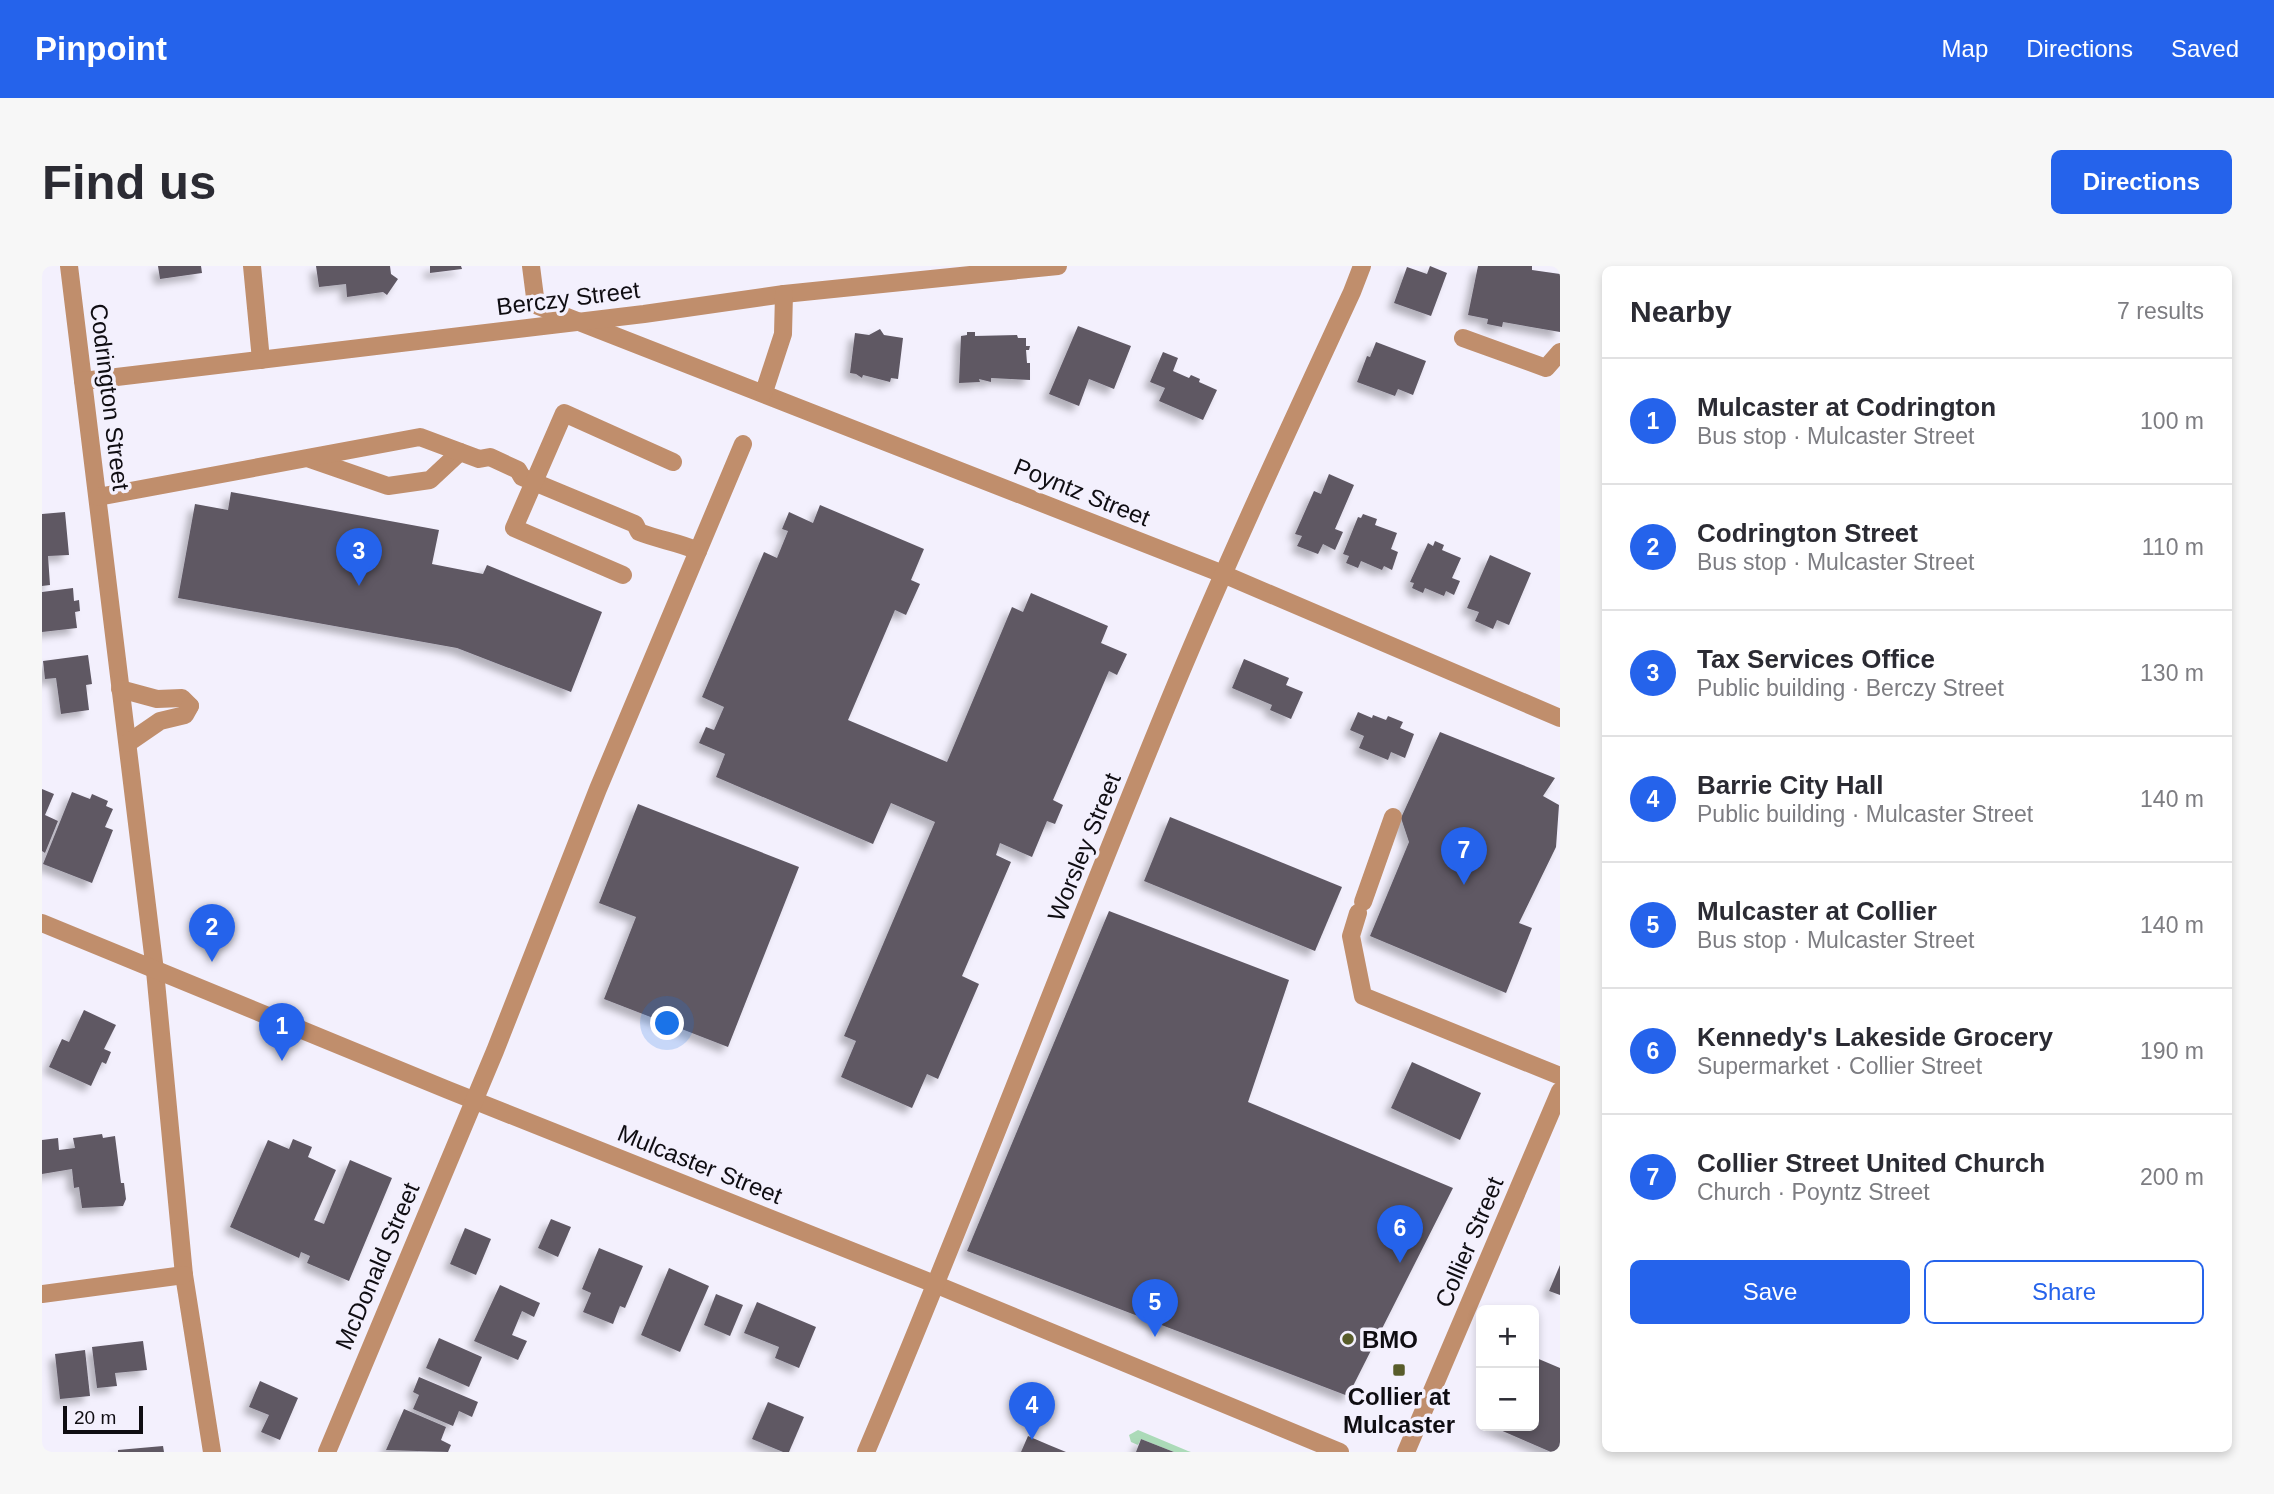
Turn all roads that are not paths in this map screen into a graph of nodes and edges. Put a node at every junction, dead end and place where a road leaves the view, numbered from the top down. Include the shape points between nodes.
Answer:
1 (69, 266) edge
2 (252, 266) edge
3 (531, 266) edge
4 (1058, 266) edge
5 (1362, 266) edge
6 (1023, 268) edge
7 (783, 294) junction
8 (582, 321) junction
9 (1463, 338) dead end
10 (1560, 352) edge
11 (261, 360) junction
12 (83, 381) junction
13 (764, 393) junction
14 (743, 444) dead end
15 (460, 453) junction
16 (306, 458) junction
17 (673, 462) dead end
18 (527, 479) junction
19 (98, 497) junction
20 (698, 551) junction
21 (1223, 574) junction
22 (623, 575) dead end
23 (120, 689) junction
24 (1560, 718) edge
25 (128, 743) junction
26 (1393, 817) dead end
27 (42, 923) edge
28 (155, 971) junction
29 (1560, 1076) edge
30 (1560, 1091) edge
31 (473, 1100) junction
32 (184, 1275) junction
33 (937, 1285) junction
34 (42, 1294) edge
35 (212, 1452) edge
36 (327, 1452) edge
37 (866, 1452) edge
38 (1340, 1452) edge
39 (1406, 1452) edge

1 - 12 street, Codrington Street
2 - 11 street
3 - 8 street, Poyntz Street via 537,304
4 - 6 street, Berczy Street
5 - 21 street, Worsley Street
6 - 7 street, Berczy Street
7 - 8 street, Berczy Street
7 - 13 street via 783,334
8 - 11 street, Berczy Street
8 - 13 street, Poyntz Street
9 - 10 street via 1546,368
11 - 12 street, Berczy Street
12 - 19 street, Codrington Street
13 - 21 street, Poyntz Street
14 - 20 street, McDonald Street
15 - 16 street via 420,437
15 - 16 street via 430,480 388,486
15 - 18 street via 513,480
16 - 19 street
17 - 18 street via 564,413
18 - 20 street via 635,524 644,521
18 - 22 street via 514,528
19 - 23 street, Codrington Street
20 - 31 street, McDonald Street
21 - 24 street, Poyntz Street
21 - 33 street, Worsley Street
23 - 25 street, Codrington Street
23 - 25 street via 157,699 183,698 196,705 184,715 160,721
25 - 28 street, Codrington Street
26 - 29 street via 1350,936 1363,996
27 - 28 street, Mulcaster Street
28 - 31 street, Mulcaster Street
28 - 32 street, Codrington Street
30 - 39 street, Collier Street
31 - 33 street, Mulcaster Street
31 - 36 street, McDonald Street
32 - 34 street
32 - 35 street, Codrington Street
33 - 37 street, Worsley Street
33 - 38 street, Mulcaster Street

